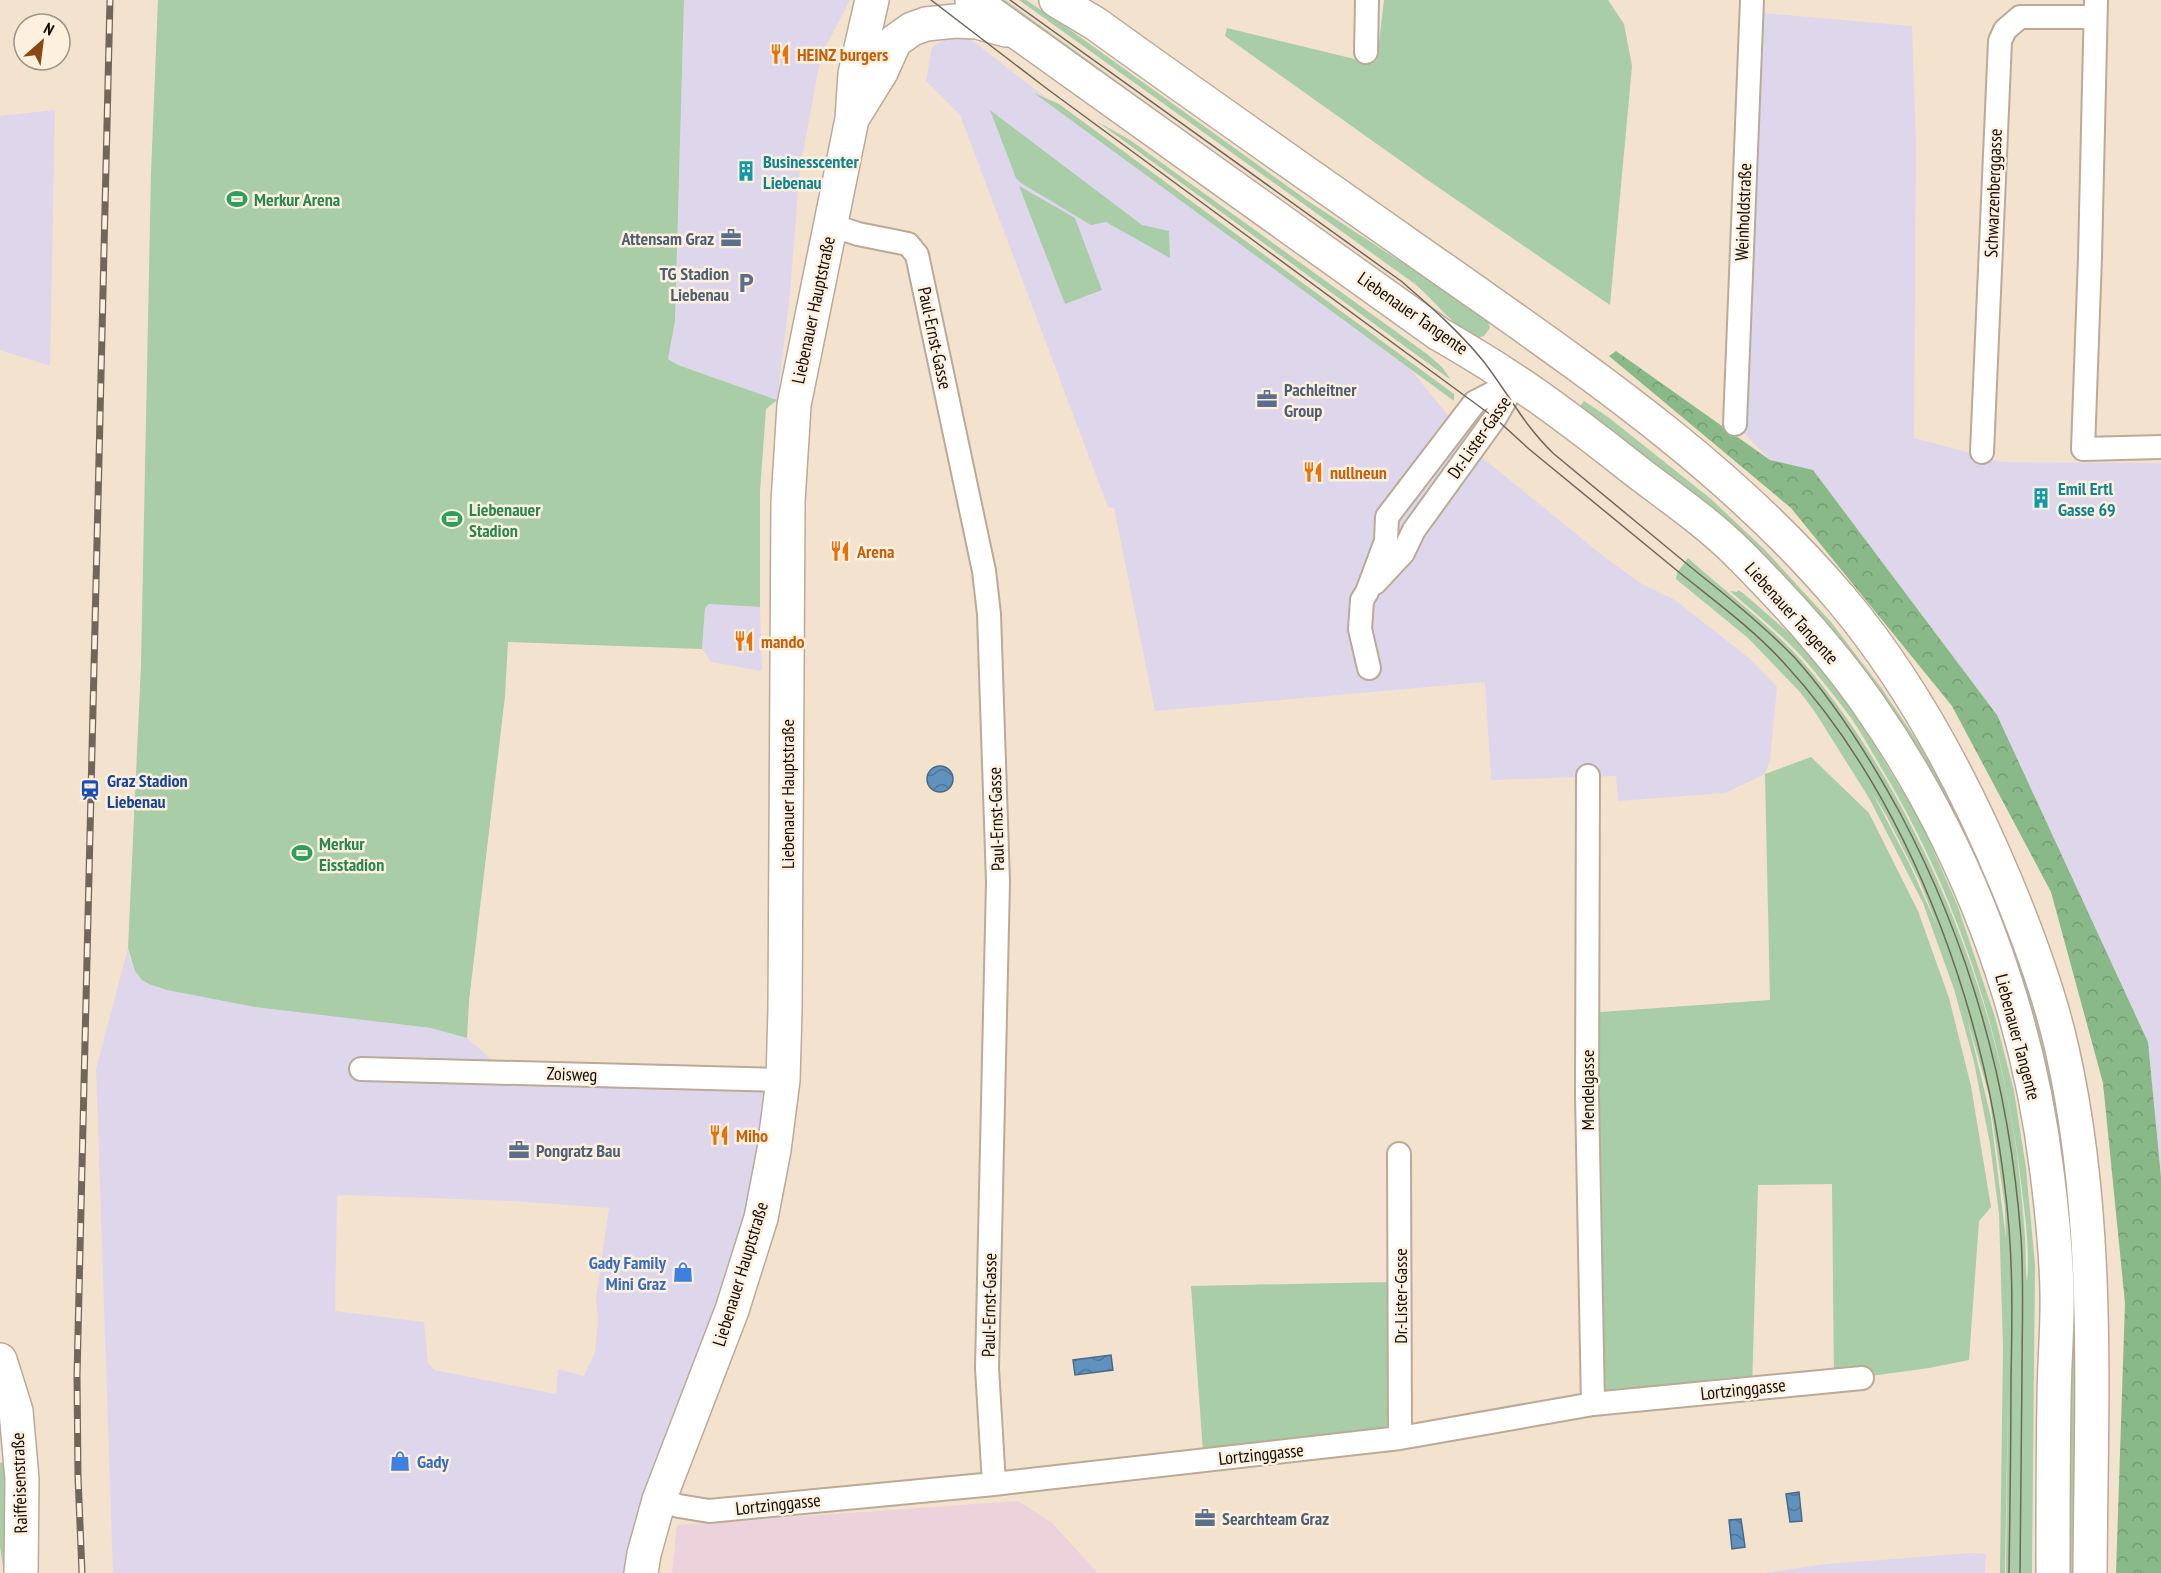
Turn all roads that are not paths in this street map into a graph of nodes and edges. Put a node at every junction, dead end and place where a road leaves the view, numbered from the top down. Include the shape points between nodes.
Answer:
1 (872, 0) edge
2 (972, 0) edge
3 (1056, 0) edge
4 (1068, 0) edge
5 (1367, 0) edge
6 (1752, 0) edge
7 (2095, 9) edge
8 (1096, 24) junction
9 (1022, 35) junction
10 (1366, 52) dead end
11 (852, 119) junction
12 (831, 225) junction
13 (1544, 341) junction
14 (1516, 381) junction
15 (1735, 424) dead end
16 (2161, 447) edge
17 (1982, 452) dead end
18 (1369, 668) dead end
19 (1588, 776) dead end
20 (361, 1069) dead end
21 (783, 1080) junction
22 (1399, 1154) dead end
23 (0, 1360) edge
24 (1862, 1378) dead end
25 (1593, 1404) junction
26 (1400, 1438) junction
27 (994, 1484) junction
28 (659, 1500) junction
29 (21, 1573) edge
30 (641, 1573) edge
31 (2053, 1573) edge
32 (2090, 1573) edge

1 - 11 main road, Liebenauer Hauptstraße via 855,74
2 - 9 main road, Liebenauer Tangente
3 - 8 main road, Liebenauer Tangente
4 - 8 main road
5 - 10 street
6 - 15 street, Weinholdstraße
7 - 16 street, Schwarzenberggasse via 2083,449
7 - 17 street, Schwarzenberggasse via 2020,17 2005,30 2001,41
8 - 13 main road, Liebenauer Tangente
9 - 11 main road via 977,22 926,24 912,29 895,41
9 - 14 main road, Liebenauer Tangente via 1439,334
11 - 12 main road, Liebenauer Hauptstraße
12 - 21 main road, Liebenauer Hauptstraße via 794,405 788,492
12 - 27 street, Paul-Ernst-Gasse via 908,244 917,255 987,589 999,882 987,1368
13 - 14 main road
13 - 32 main road, Liebenauer Tangente via 1709,468 1786,540 1843,601 1904,683 1948,758 1988,840 2032,945 2062,1048 2081,1159 2092,1293
14 - 18 street, Dr.-Lister-Gasse via 1495,418 1413,530 1403,553 1362,600 1360,629
14 - 31 main road, Liebenauer Tangente via 1736,550 1810,629 1893,740 1960,862 2010,997 2046,1164 2057,1292
19 - 25 street, Mendelgasse via 1587,1095
20 - 21 street, Zoisweg
21 - 28 main road, Liebenauer Hauptstraße via 761,1218 732,1310
22 - 26 street, Dr.-Lister-Gasse
23 - 29 main road, Raiffeisenstraße via 16,1411 22,1479
24 - 25 street, Lortzinggasse
25 - 26 street, Lortzinggasse
26 - 27 street, Lortzinggasse
27 - 28 street, Lortzinggasse via 709,1511
28 - 30 main road, Liebenauer Hauptstraße

